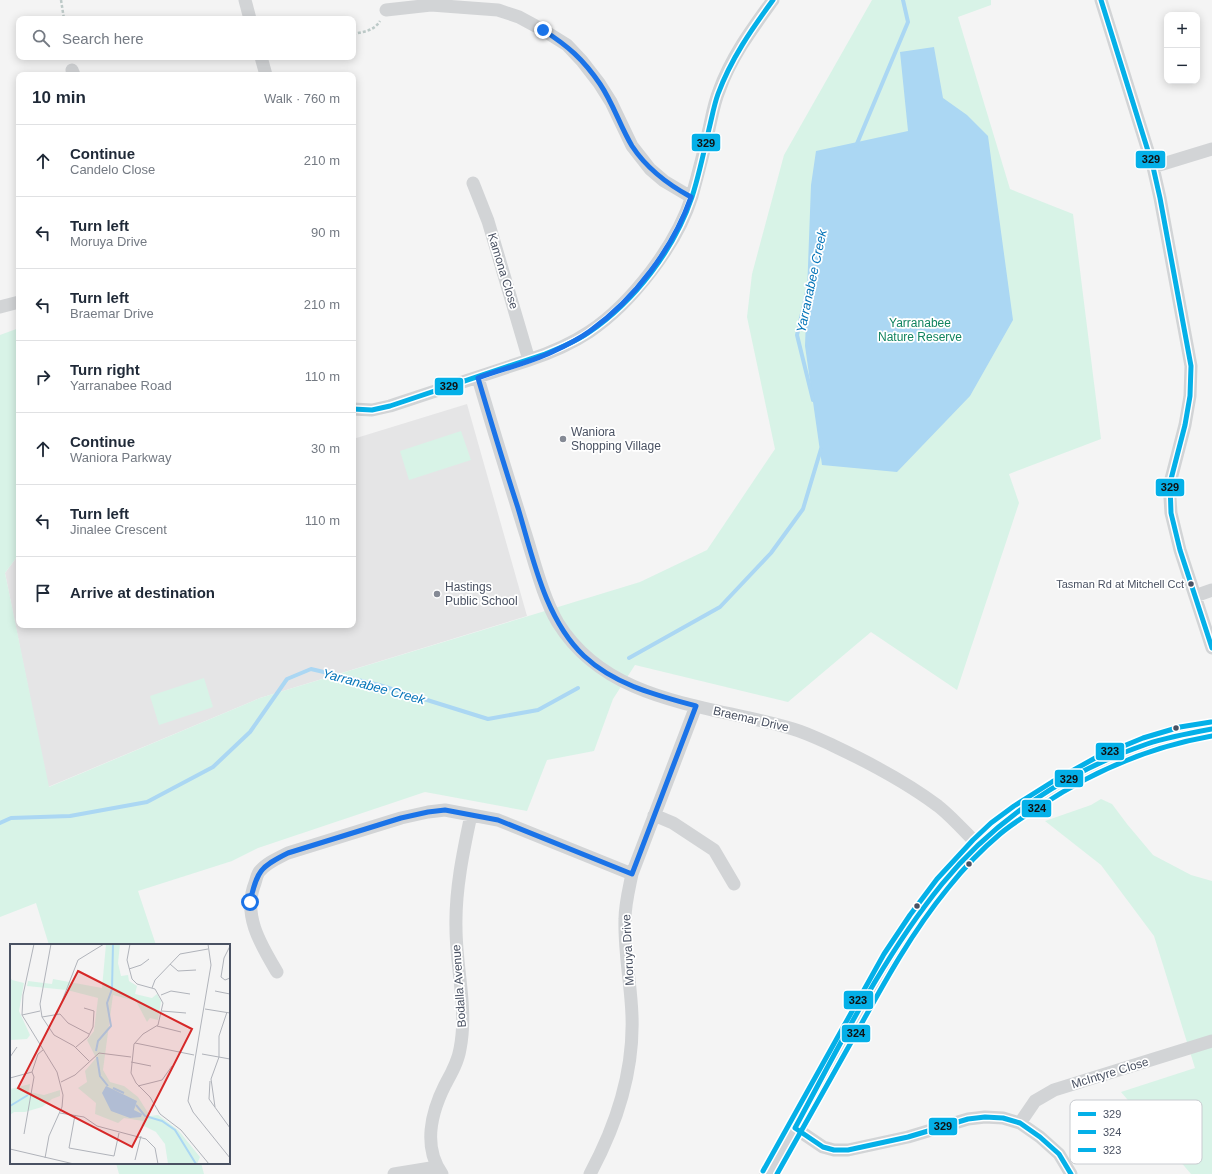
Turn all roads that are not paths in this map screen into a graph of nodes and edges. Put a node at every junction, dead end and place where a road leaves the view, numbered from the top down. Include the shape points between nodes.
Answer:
1 (245, 0) edge
2 (773, 0) edge
3 (1101, 0) edge
4 (386, 10) road end
5 (249, 16) edge
6 (262, 60) edge
7 (265, 72) edge
8 (1212, 149) edge
9 (1153, 167) junction
10 (473, 183) dead end
11 (691, 197) junction
12 (16, 303) edge
13 (0, 307) edge
14 (529, 360) junction
15 (478, 378) junction
16 (356, 408) edge
17 (1212, 590) edge
18 (1195, 596) junction
19 (1212, 648) edge
20 (696, 706) junction
21 (1212, 729) edge
22 (471, 815) junction
23 (654, 815) junction
24 (978, 845) junction
25 (632, 874) junction
26 (734, 884) dead end
27 (277, 972) dead end
28 (1212, 1041) edge
29 (1020, 1123) junction
30 (796, 1128) junction
31 (439, 1170) edge
32 (394, 1174) edge
33 (590, 1174) edge
34 (769, 1174) edge
35 (1071, 1174) edge

1 - 5 street
2 - 11 street via 748,33 718,91
3 - 9 street
4 - 11 street via 430,5 498,10 519,17 543,30 567,45 599,83 632,146 650,169 664,181
6 - 7 street
8 - 9 street
9 - 18 street via 1191,366 1190,396 1170,483 1170,498 1180,550
10 - 14 street, Kamona Close via 488,221
11 - 14 street via 685,214 662,256 612,314 571,342
12 - 13 street
14 - 15 street
15 - 16 street via 390,406 372,410
15 - 20 street, Braemar Drive via 536,566 558,623 584,656 600,668 637,689
17 - 18 street
18 - 19 street
20 - 23 street, Moruya Drive
20 - 24 street, Braemar Drive via 794,729 865,760 910,786 939,807
21 - 24 street via 1182,734 1100,763 1018,812
22 - 25 street via 498,820
22 - 27 street via 445,810 401,818 288,853 272,861 260,871 250,902 251,918 257,936
22 - 31 street, Bodalla Avenue via 456,910 463,1019 460,1051 435,1107 431,1125 430,1142
23 - 25 street, Moruya Drive
23 - 26 street via 673,822 714,850
24 - 30 street via 943,883 890,958
25 - 33 street, Moruya Drive via 625,918 632,1018 629,1065 615,1121
28 - 29 street, McIntyre Close via 1054,1090 1035,1101
29 - 30 street via 1003,1118 968,1119 908,1137 848,1150 823,1148
29 - 35 street via 1059,1154
30 - 34 street
31 - 32 street

